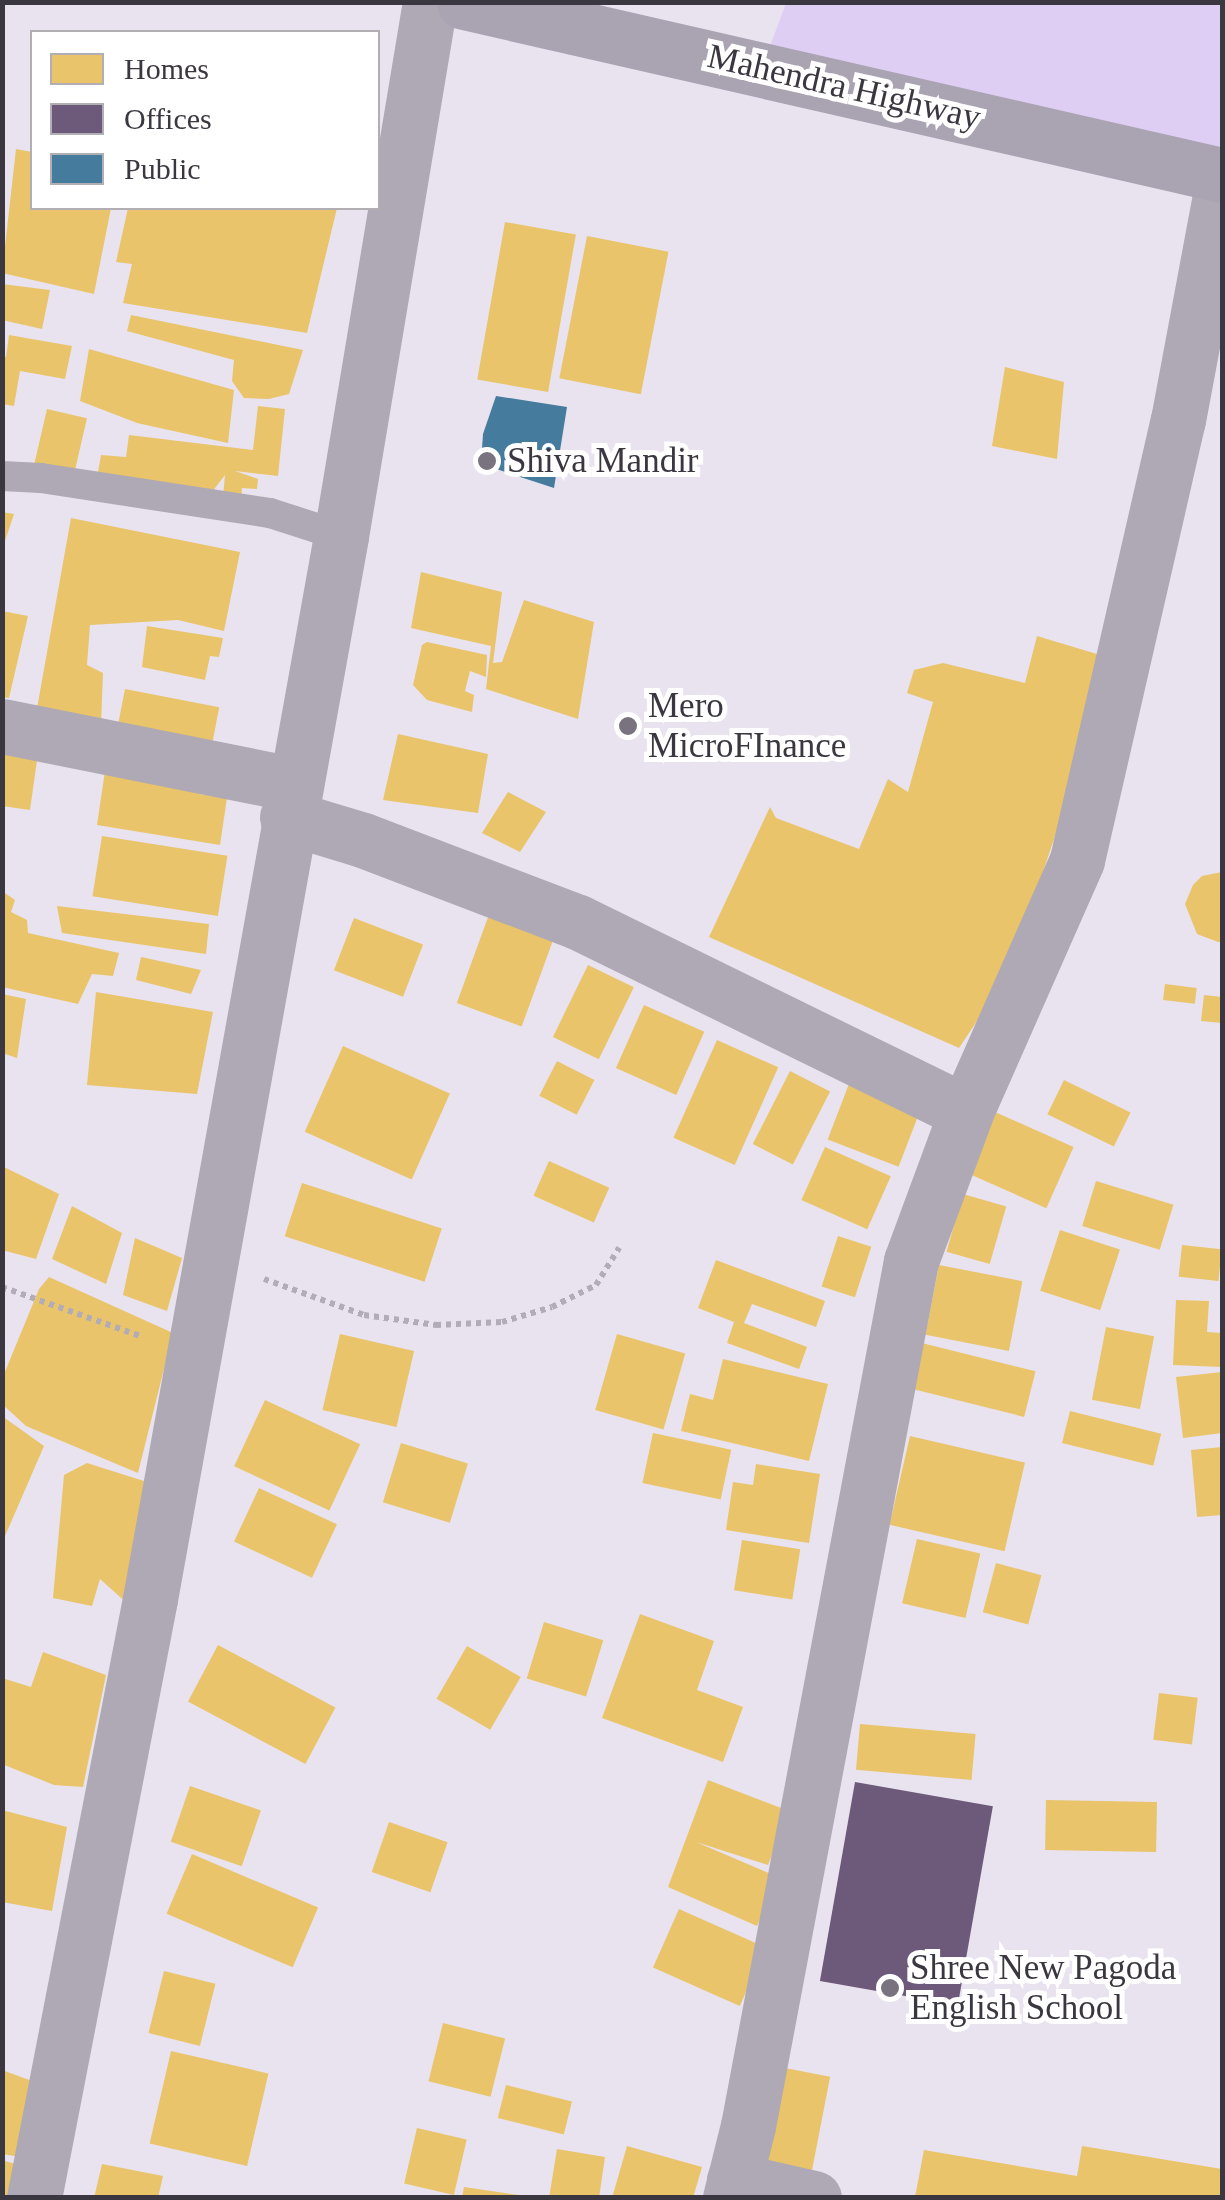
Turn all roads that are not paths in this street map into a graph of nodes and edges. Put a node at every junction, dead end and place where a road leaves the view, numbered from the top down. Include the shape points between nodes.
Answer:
1 (430, 2) edge
2 (464, 2) edge
3 (1222, 175) edge
4 (1222, 184) edge
5 (2, 476) edge
6 (341, 536) junction
7 (2, 726) edge
8 (290, 801) junction
9 (966, 1112) junction
10 (732, 2189) edge
11 (34, 2198) edge
12 (814, 2198) edge

1 - 6 street
2 - 3 highway, Mahendra Highway
4 - 9 street via 1178,420 1077,860
5 - 6 lane via 270,513
6 - 8 street
7 - 8 street
8 - 9 street via 363,840 578,922
8 - 11 street
9 - 10 street via 911,1261
10 - 12 street

